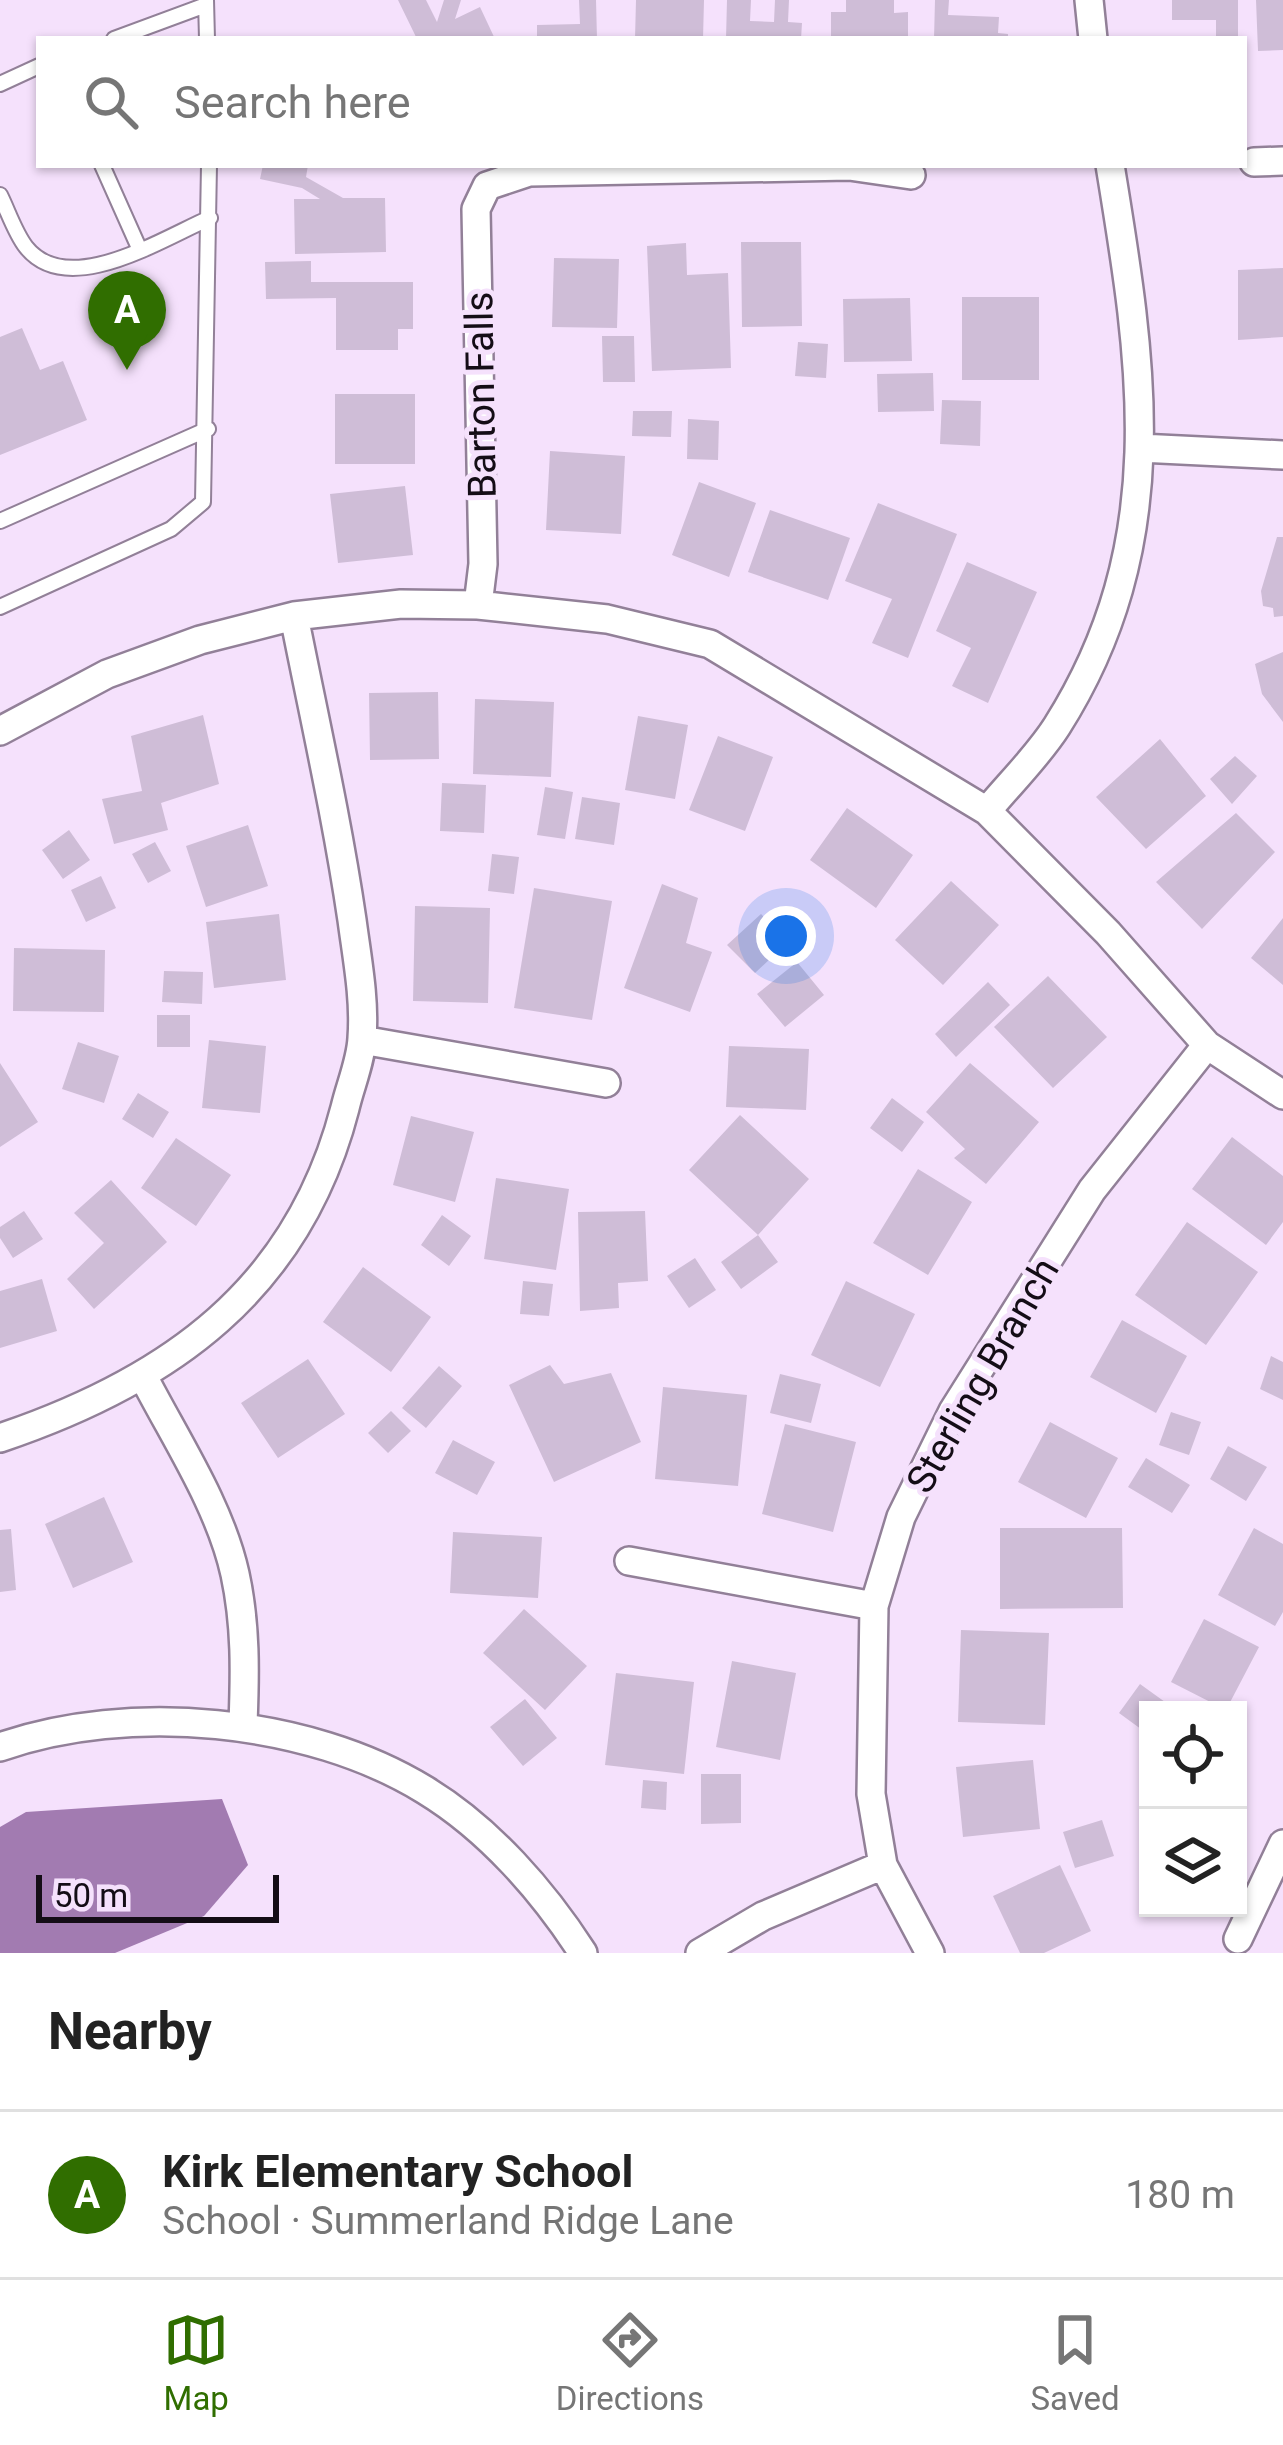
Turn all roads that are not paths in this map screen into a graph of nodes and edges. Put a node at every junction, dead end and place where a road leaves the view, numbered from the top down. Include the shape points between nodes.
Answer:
1 (1089, 0) edge
2 (206, 2) edge
3 (121, 36) edge
4 (207, 36) edge
5 (1093, 36) edge
6 (36, 67) edge
7 (0, 84) edge
8 (1283, 161) edge
9 (1254, 162) dead end
10 (103, 168) edge
11 (209, 168) edge
12 (739, 168) edge
13 (861, 168) edge
14 (1110, 168) edge
15 (911, 176) dead end
16 (0, 195) edge
17 (210, 218) junction
18 (139, 248) junction
19 (208, 429) junction
20 (1140, 448) junction
21 (1283, 454) edge
22 (0, 521) edge
23 (478, 605) junction
24 (0, 607) edge
25 (294, 616) junction
26 (0, 731) edge
27 (987, 811) junction
28 (362, 1040) junction
29 (1207, 1045) junction
30 (606, 1083) dead end
31 (1283, 1095) edge
32 (145, 1378) junction
33 (0, 1438) edge
34 (629, 1561) dead end
35 (874, 1606) junction
36 (243, 1724) junction
37 (0, 1747) edge
38 (1283, 1844) edge
39 (883, 1864) junction
40 (1238, 1939) dead end
41 (583, 1953) edge
42 (700, 1953) edge
43 (930, 1953) edge

1 - 5 street
2 - 3 lane
2 - 4 lane
6 - 7 lane
8 - 9 street
10 - 18 lane
11 - 17 lane
12 - 23 street, Barton Falls via 529,172 487,186 476,209
13 - 15 street, Barton Falls
14 - 20 street via 1139,369
16 - 18 lane via 26,247 47,264 71,269
17 - 18 lane
17 - 19 lane
19 - 22 lane
19 - 24 lane via 203,502 189,519
20 - 21 street
20 - 27 street via 1121,592 1088,671 1054,730
23 - 25 street
23 - 27 street via 607,619 710,644
25 - 26 street via 107,674
25 - 28 street via 346,877
27 - 29 street
28 - 30 street
28 - 32 street via 336,1143 308,1208 225,1314
29 - 31 street
29 - 35 street, Sterling Branch via 1092,1190 953,1411 901,1517
32 - 33 street
32 - 36 street via 234,1570 245,1644
34 - 35 street
35 - 39 street, Sterling Branch via 868,1743
36 - 37 street via 126,1724
36 - 41 street via 354,1758 424,1790 498,1847
38 - 40 street
39 - 42 street
39 - 43 street, Sterling Branch

